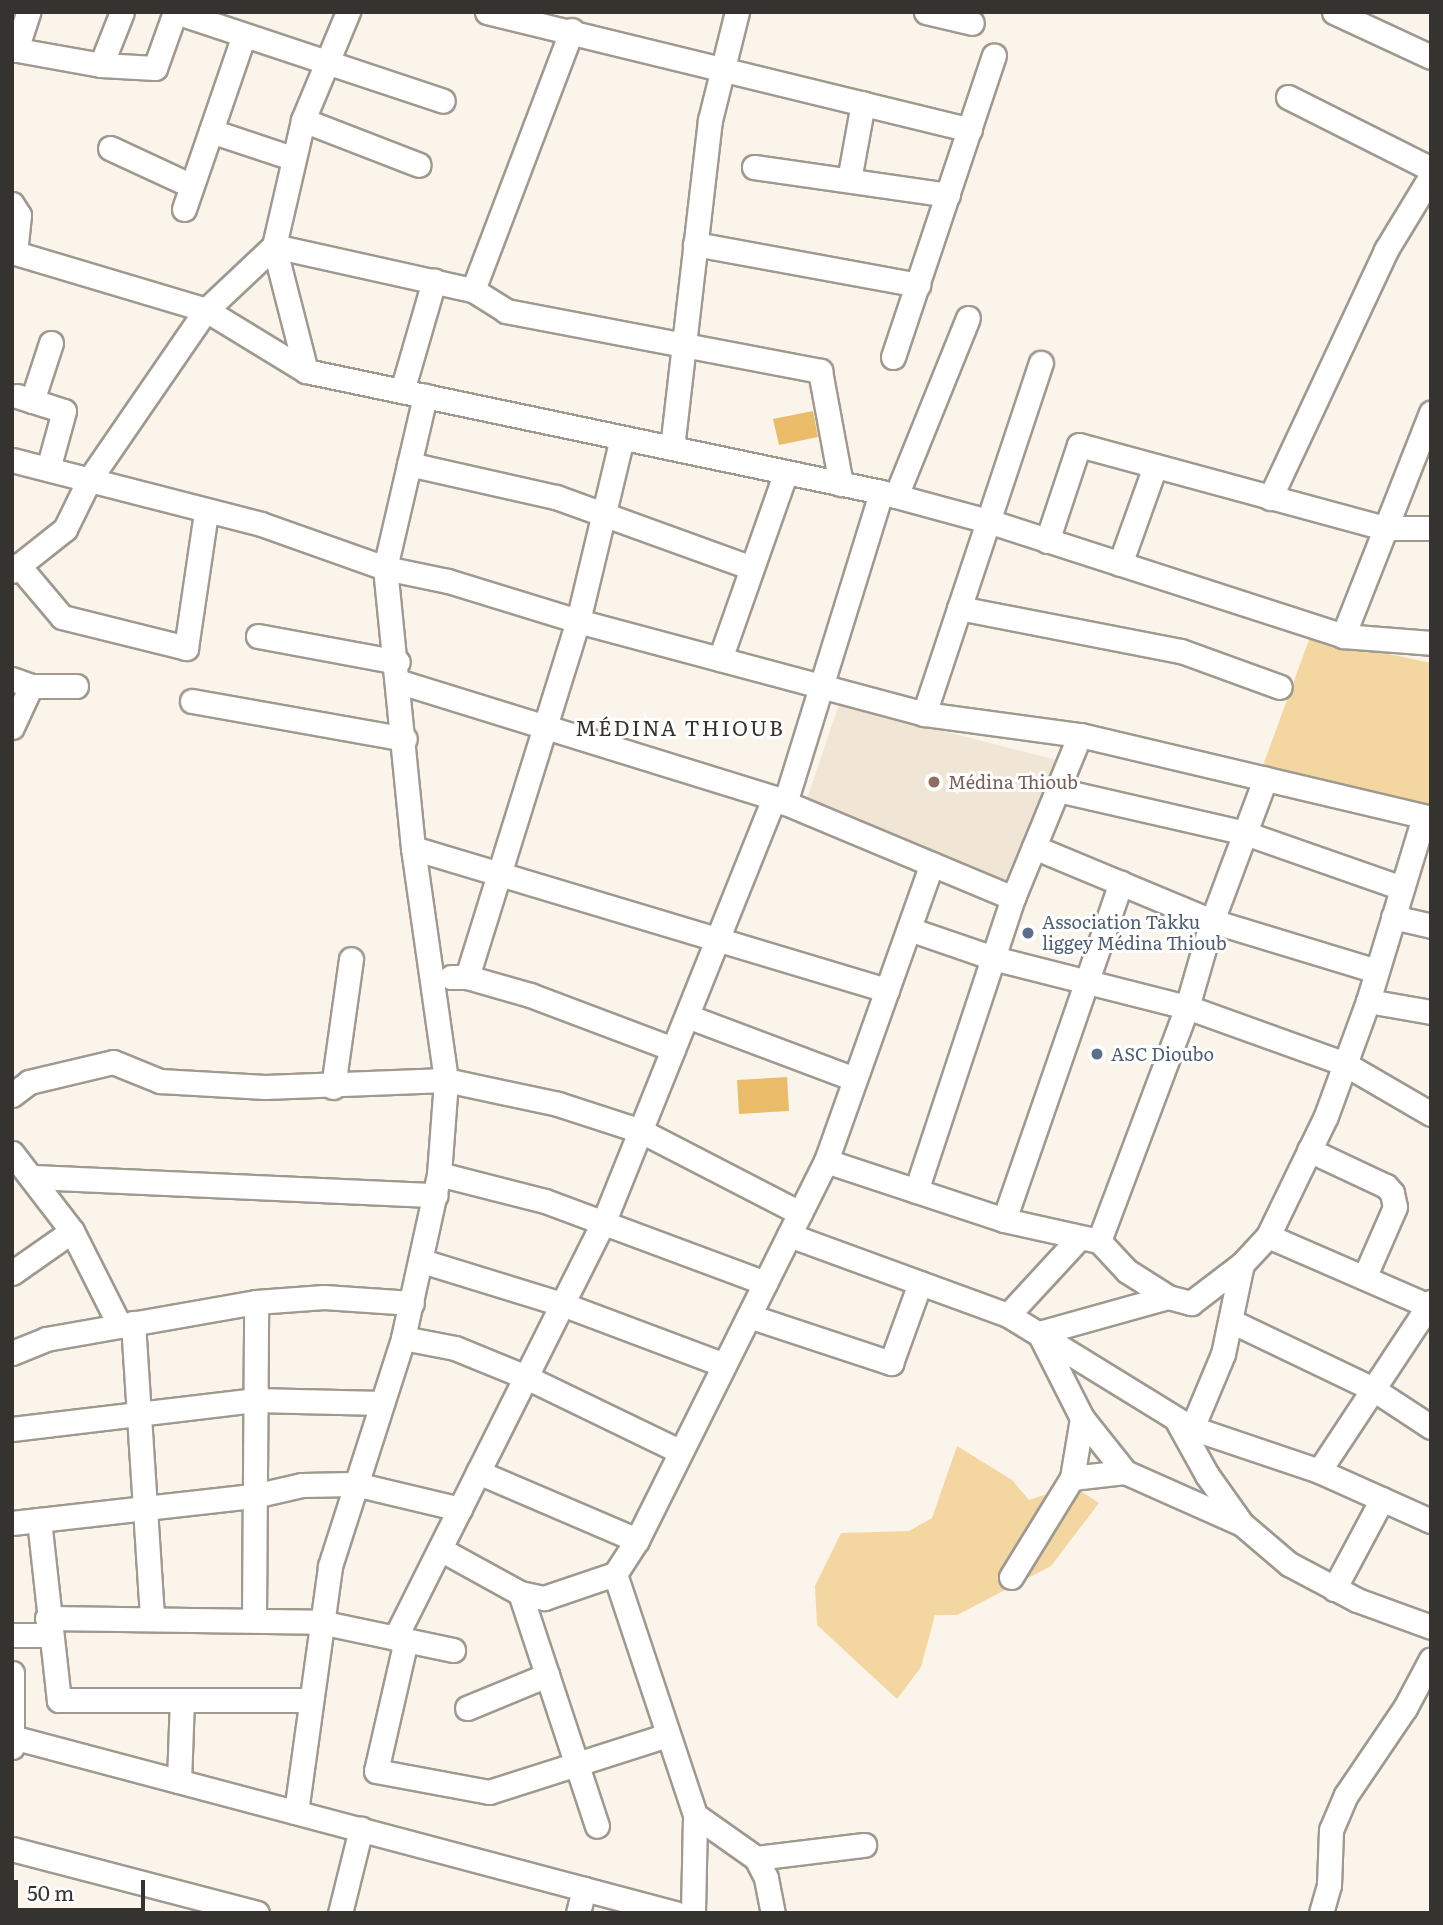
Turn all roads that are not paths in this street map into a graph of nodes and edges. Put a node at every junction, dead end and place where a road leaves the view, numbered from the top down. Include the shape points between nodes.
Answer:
1 (27, 12) edge
2 (122, 12) edge
3 (175, 12) edge
4 (348, 12) edge
5 (486, 12) edge
6 (737, 12) edge
7 (926, 12) edge
8 (1334, 12) edge
9 (972, 23) dead end
10 (572, 30) junction
11 (244, 35) junction
12 (14, 49) edge
13 (994, 55) dead end
14 (1431, 57) edge
15 (328, 63) junction
16 (101, 65) junction
17 (722, 67) junction
18 (1288, 97) dead end
19 (443, 102) dead end
20 (863, 103) junction
21 (303, 120) junction
22 (970, 130) junction
23 (211, 131) junction
24 (110, 148) dead end
25 (292, 158) junction
26 (419, 165) dead end
27 (754, 167) dead end
28 (1431, 169) edge
29 (1431, 176) edge
30 (849, 180) junction
31 (192, 186) junction
32 (948, 195) junction
33 (12, 204) edge
34 (184, 209) dead end
35 (695, 244) junction
36 (274, 246) junction
37 (14, 252) edge
38 (434, 281) junction
39 (918, 285) junction
40 (473, 290) junction
41 (206, 310) junction
42 (968, 318) dead end
43 (51, 342) dead end
44 (684, 342) junction
45 (893, 357) dead end
46 (1041, 363) dead end
47 (306, 371) junction
48 (402, 391) junction
49 (425, 396) junction
50 (1431, 413) edge
51 (622, 438) junction
52 (673, 448) junction
53 (12, 460) edge
54 (409, 464) junction
55 (1155, 466) junction
56 (48, 469) junction
57 (786, 472) junction
58 (89, 480) junction
59 (841, 484) junction
60 (888, 494) junction
61 (1270, 498) junction
62 (206, 513) junction
63 (605, 514) junction
64 (988, 521) junction
65 (1385, 528) junction
66 (1431, 528) edge
67 (1047, 541) junction
68 (1120, 564) junction
69 (15, 568) edge
70 (386, 568) junction
71 (752, 568) junction
72 (959, 608) junction
73 (578, 621) junction
74 (258, 636) dead end
75 (1343, 636) junction
76 (1431, 643) edge
77 (720, 659) junction
78 (399, 672) junction
79 (22, 682) edge
80 (76, 686) dead end
81 (821, 687) junction
82 (1280, 687) dead end
83 (192, 701) dead end
84 (924, 713) junction
85 (12, 727) edge
86 (545, 727) junction
87 (1080, 735) junction
88 (405, 738) junction
89 (1265, 779) junction
90 (1058, 790) junction
91 (780, 801) junction
92 (1428, 818) edge
93 (1245, 833) junction
94 (1034, 847) junction
95 (413, 848) junction
96 (932, 864) junction
97 (498, 873) junction
98 (1121, 883) junction
99 (1402, 888) junction
100 (1013, 898) junction
101 (1394, 917) junction
102 (1212, 921) junction
103 (1431, 926) edge
104 (909, 929) junction
105 (718, 939) junction
106 (993, 958) junction
107 (351, 959) dead end
108 (1377, 971) junction
109 (432, 977) junction
110 (467, 977) junction
111 (1087, 981) junction
112 (887, 990) junction
113 (1368, 1001) junction
114 (1187, 1007) junction
115 (1431, 1012) edge
116 (687, 1016) junction
117 (673, 1049) junction
118 (1345, 1063) junction
119 (855, 1079) junction
120 (446, 1080) junction
121 (333, 1087) junction
122 (12, 1095) edge
123 (1431, 1114) edge
124 (640, 1130) junction
125 (1309, 1150) junction
126 (12, 1153) edge
127 (826, 1161) junction
128 (34, 1178) junction
129 (437, 1185) junction
130 (916, 1191) junction
131 (800, 1213) junction
132 (1004, 1220) junction
133 (604, 1221) junction
134 (72, 1231) junction
135 (789, 1235) junction
136 (1268, 1236) junction
137 (1089, 1239) junction
138 (422, 1261) junction
139 (1242, 1264) junction
140 (12, 1273) edge
141 (1364, 1278) junction
142 (765, 1283) junction
143 (920, 1283) junction
144 (1168, 1297) junction
145 (256, 1302) junction
146 (412, 1303) junction
147 (562, 1304) junction
148 (1430, 1305) edge
149 (1008, 1315) junction
150 (749, 1316) junction
151 (1233, 1322) junction
152 (127, 1325) junction
153 (1039, 1333) junction
154 (403, 1338) junction
155 (12, 1353) edge
156 (724, 1365) junction
157 (526, 1377) junction
158 (1373, 1389) junction
159 (254, 1400) junction
160 (382, 1402) junction
161 (139, 1415) junction
162 (1082, 1418) junction
163 (1184, 1423) junction
164 (1431, 1427) edge
165 (12, 1429) edge
166 (681, 1452) junction
167 (1320, 1471) junction
168 (478, 1472) junction
169 (1125, 1472) junction
170 (1072, 1478) junction
171 (355, 1484) junction
172 (254, 1496) junction
173 (1382, 1499) junction
174 (145, 1508) junction
175 (460, 1509) junction
176 (39, 1520) junction
177 (1431, 1521) edge
178 (12, 1523) edge
179 (1242, 1524) junction
180 (637, 1541) junction
181 (440, 1549) junction
182 (615, 1574) junction
183 (1011, 1577) dead end
184 (1335, 1588) junction
185 (520, 1593) junction
186 (152, 1618) junction
187 (254, 1618) junction
188 (320, 1622) junction
189 (48, 1626) junction
190 (1431, 1627) edge
191 (12, 1635) edge
192 (401, 1639) junction
193 (453, 1650) dead end
194 (1431, 1659) edge
195 (12, 1673) edge
196 (547, 1675) junction
197 (182, 1700) junction
198 (310, 1700) junction
199 (467, 1708) dead end
200 (668, 1735) junction
201 (13, 1741) edge
202 (577, 1765) junction
203 (179, 1781) junction
204 (296, 1812) junction
205 (695, 1815) junction
206 (597, 1826) dead end
207 (360, 1829) junction
208 (864, 1845) dead end
209 (12, 1849) edge
210 (756, 1858) junction
211 (584, 1889) junction
212 (257, 1913) edge
213 (340, 1913) edge
214 (578, 1913) edge
215 (675, 1913) edge
216 (693, 1913) edge
217 (773, 1913) edge
218 (1321, 1913) edge

1 - 12 street
2 - 16 street
3 - 11 street
3 - 16 street via 155,68
4 - 15 street
5 - 10 street
6 - 17 street
7 - 9 street
8 - 14 street
10 - 17 street
10 - 40 street
11 - 15 street
11 - 23 street
12 - 16 street
13 - 22 street
15 - 19 street
15 - 21 street
17 - 20 street
17 - 35 street via 710,120
18 - 28 street
20 - 22 street
20 - 30 street
21 - 25 street
21 - 26 street
22 - 32 street
23 - 25 street
23 - 31 street
24 - 31 street
25 - 36 street
27 - 30 street
29 - 61 street via 1386,250
30 - 32 street
31 - 34 street
32 - 39 street
33 - 37 street via 19,215
35 - 39 street
35 - 44 street
36 - 38 street
36 - 41 street
36 - 47 street
37 - 41 street
38 - 40 street
38 - 48 street
39 - 45 street
40 - 44 street via 506,312 629,337
41 - 47 street
41 - 58 street
42 - 60 street
43 - 56 street via 24,398 64,411
44 - 52 street
44 - 59 street via 820,371
46 - 64 street
47 - 48 street
48 - 49 street
49 - 51 street
49 - 54 street
50 - 65 street
51 - 52 street
51 - 63 street
52 - 57 street
53 - 56 street
54 - 63 street via 556,497
54 - 70 street
55 - 61 street
55 - 67 street via 1079,444
55 - 68 street
56 - 58 street
57 - 59 street
57 - 71 street
58 - 62 street
58 - 69 street via 65,529
59 - 60 street
60 - 64 street
60 - 81 street
61 - 65 street
62 - 69 street via 186,648 62,617
62 - 70 street via 261,524
63 - 71 street
63 - 73 street
64 - 67 street
64 - 72 street
65 - 66 street
65 - 75 street
67 - 68 street
68 - 75 street
70 - 73 street via 448,581
70 - 78 street
71 - 77 street
72 - 82 street via 1181,651
72 - 84 street
73 - 77 street
73 - 86 street
74 - 78 street
75 - 76 street
77 - 81 street
78 - 86 street
78 - 88 street
79 - 80 street
79 - 85 street
81 - 84 street
81 - 91 street
83 - 88 street
84 - 87 street
86 - 91 street
86 - 97 street
87 - 89 street
87 - 90 street
88 - 95 street
89 - 92 street
89 - 93 street
90 - 93 street
90 - 94 street
91 - 96 street
91 - 105 street
92 - 99 street
93 - 99 street
93 - 102 street
94 - 98 street
94 - 100 street
95 - 97 street
95 - 109 street
96 - 100 street
96 - 104 street
97 - 105 street
97 - 110 street
98 - 102 street
98 - 111 street
99 - 101 street
100 - 106 street
101 - 103 street
101 - 108 street
102 - 108 street
102 - 114 street
104 - 106 street
104 - 112 street
105 - 112 street
105 - 116 street
106 - 111 street
106 - 130 street
107 - 121 street
108 - 113 street
109 - 110 street
109 - 120 street
110 - 117 street via 530,995
111 - 114 street
111 - 132 street
112 - 119 street
113 - 115 street
113 - 118 street
114 - 118 street
114 - 137 street
116 - 117 street
116 - 119 street
117 - 124 street
118 - 123 street
118 - 125 street
119 - 127 street
120 - 121 street
120 - 124 street via 558,1104
120 - 129 street
121 - 122 street via 160,1082 113,1062 29,1082
124 - 131 street
124 - 133 street
125 - 136 street
125 - 141 street via 1392,1193 1395,1207
126 - 128 street
127 - 130 street
127 - 131 street
128 - 129 street
128 - 134 street
129 - 133 street
129 - 138 street
130 - 132 street
131 - 135 street
132 - 137 street
133 - 142 street
133 - 147 street
134 - 140 street
134 - 152 street
135 - 142 street
135 - 143 street
136 - 139 street
136 - 141 street
137 - 144 street
137 - 149 street
138 - 146 street
138 - 147 street
139 - 144 street via 1191,1303
139 - 151 street
141 - 148 street
142 - 150 street
143 - 149 street
143 - 150 street via 891,1363
144 - 153 street
145 - 146 street via 324,1297
145 - 152 street
145 - 159 street
146 - 154 street
147 - 156 street
147 - 157 street
148 - 158 street
149 - 153 street
150 - 156 street
151 - 158 street
151 - 163 street
152 - 155 street via 46,1339
152 - 161 street
153 - 162 street
153 - 163 street
154 - 157 street via 455,1348
154 - 160 street
156 - 166 street
157 - 166 street
157 - 168 street
158 - 164 street
158 - 167 street
159 - 160 street
159 - 161 street
159 - 172 street
160 - 171 street
161 - 165 street
161 - 174 street
162 - 169 street
162 - 170 street
163 - 167 street
163 - 179 street via 1206,1475
166 - 180 street
167 - 173 street
168 - 175 street
168 - 180 street
169 - 170 street
169 - 179 street
170 - 183 street
171 - 172 street via 302,1485
171 - 175 street
171 - 188 street via 330,1566
172 - 174 street
172 - 187 street
173 - 177 street
173 - 184 street
174 - 176 street
174 - 186 street
175 - 181 street
176 - 178 street
176 - 189 street
179 - 184 street via 1289,1564
180 - 182 street
181 - 185 street
181 - 192 street
182 - 185 street via 544,1598
182 - 200 street
184 - 190 street
185 - 196 street
186 - 187 street
186 - 189 street
187 - 188 street
188 - 192 street
188 - 198 street
189 - 191 street
189 - 197 street via 59,1700
192 - 193 street
192 - 202 street via 376,1771 489,1792
194 - 218 street via 1405,1709 1346,1795 1331,1830 1329,1885
195 - 201 street
196 - 199 street
196 - 202 street
197 - 198 street
197 - 203 street
198 - 204 street
200 - 202 street
200 - 205 street
201 - 203 street
202 - 206 street
203 - 204 street
204 - 207 street
205 - 210 street
205 - 216 street
207 - 211 street
207 - 213 street
208 - 210 street
209 - 212 street
210 - 217 street via 766,1878
211 - 214 street
211 - 215 street

